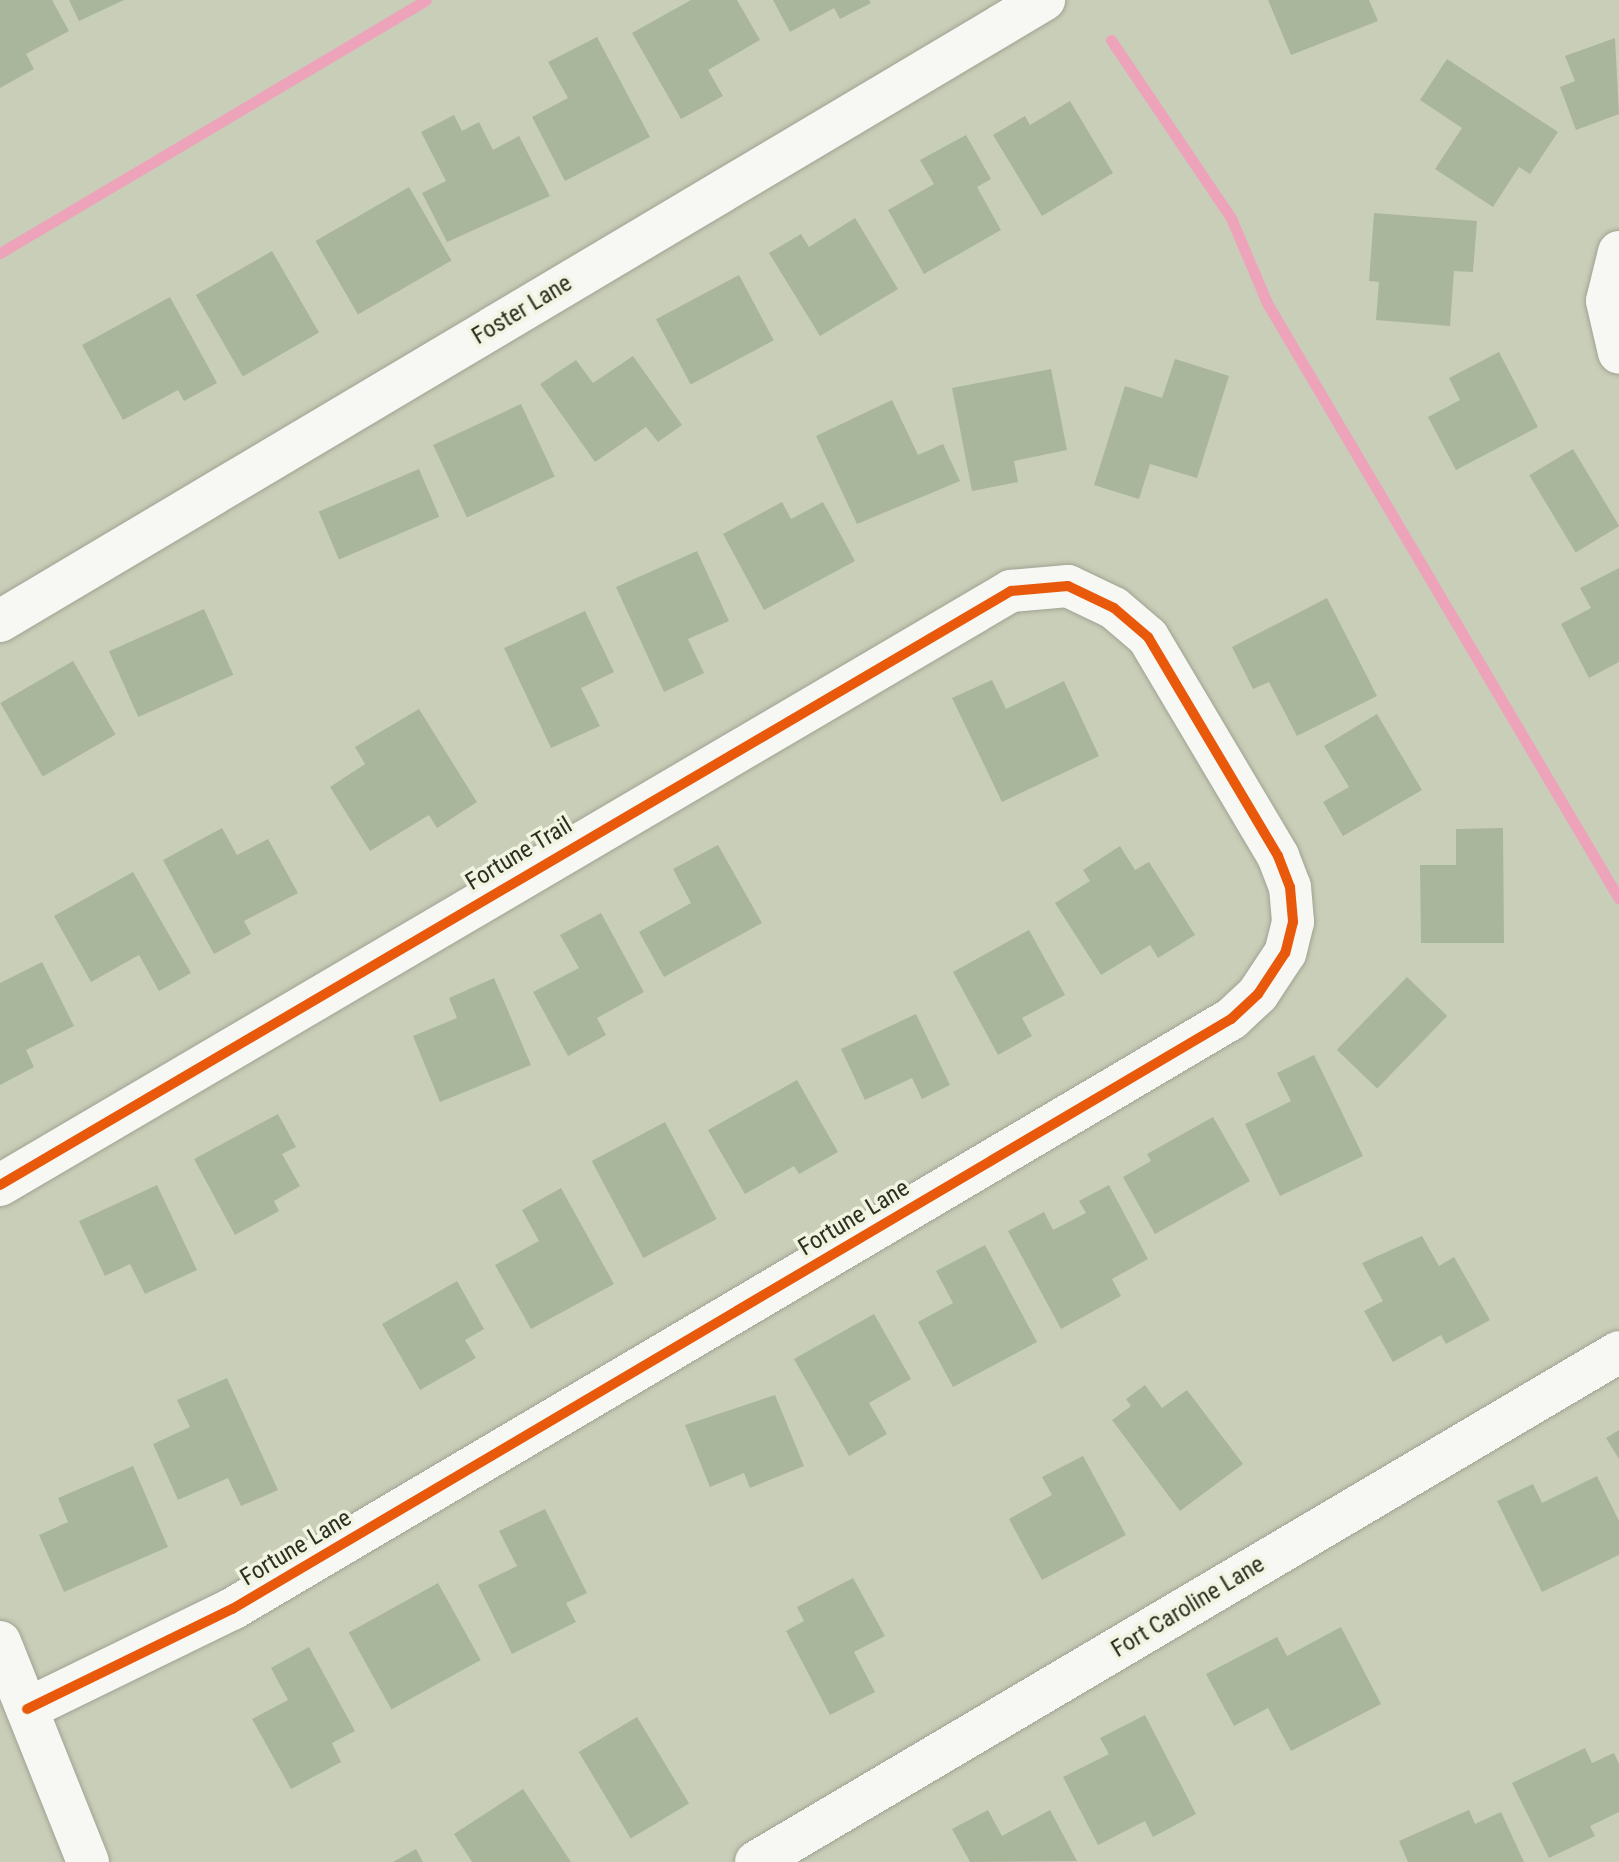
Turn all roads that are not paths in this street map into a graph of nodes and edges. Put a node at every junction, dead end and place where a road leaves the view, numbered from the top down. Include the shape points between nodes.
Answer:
1 (1044, 0) edge
2 (1619, 252) edge
3 (1619, 353) edge
4 (1068, 586) joint
5 (0, 621) edge
6 (0, 1185) edge
7 (1619, 1352) edge
8 (0, 1642) edge
9 (27, 1709) junction
10 (88, 1862) edge
11 (756, 1862) edge

1 - 5 street, Foster Lane
2 - 3 street via 1607,301
4 - 6 street, Fortune Trail via 1011,591 974,608
4 - 9 street, Fortune Lane via 1114,608 1148,637 1286,870 1293,904 1290,938 1258,994 1192,1042 232,1609
7 - 11 street, Fort Caroline Lane
8 - 9 street
9 - 10 street

